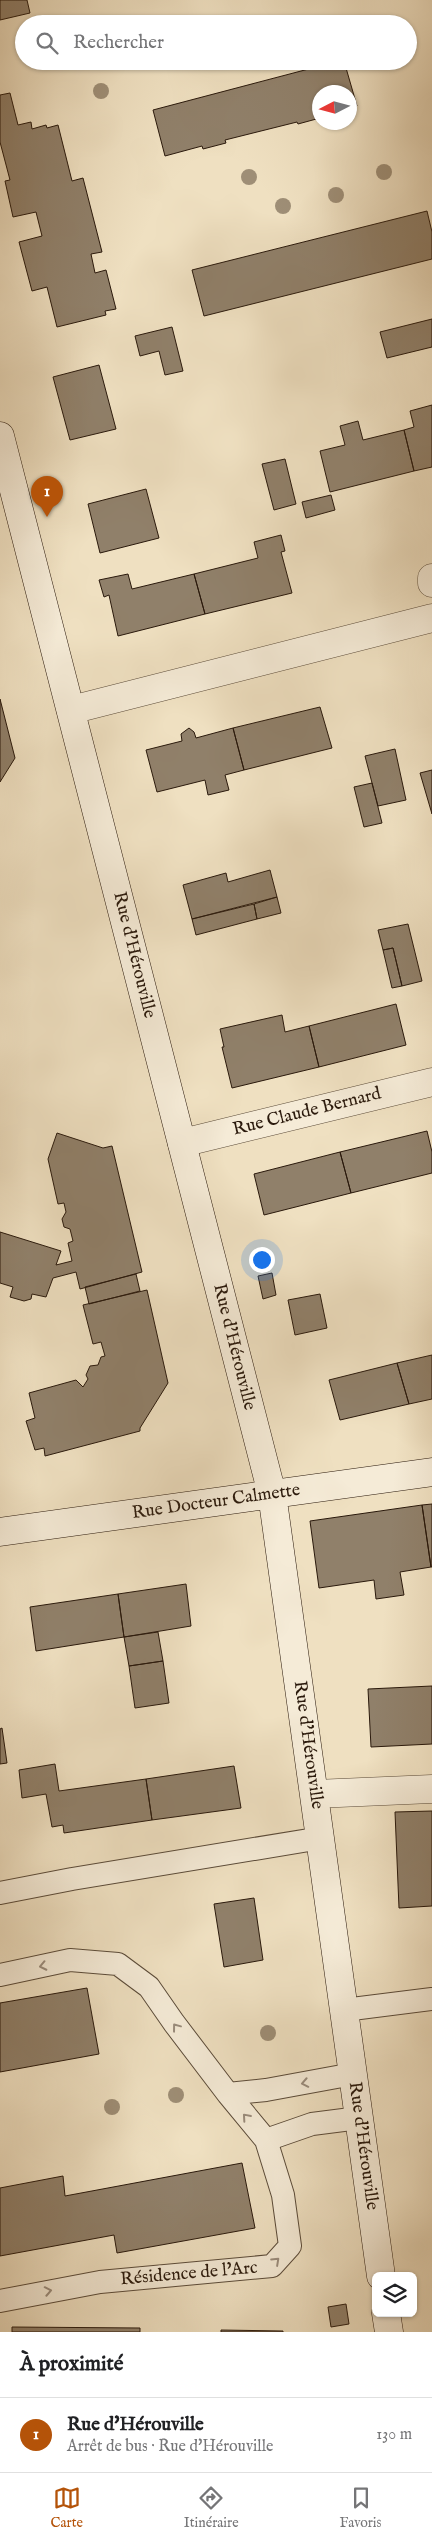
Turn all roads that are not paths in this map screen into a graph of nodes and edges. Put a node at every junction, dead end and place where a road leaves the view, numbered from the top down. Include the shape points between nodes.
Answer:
1 (0, 436) edge
2 (6, 483) edge
3 (432, 578) edge
4 (432, 582) edge
5 (432, 618) edge
6 (71, 710) junction
7 (432, 1082) edge
8 (182, 1143) junction
9 (432, 1472) edge
10 (272, 1494) junction
11 (0, 1532) edge
12 (432, 1789) edge
13 (315, 1794) junction
14 (321, 1838) junction
15 (0, 1893) edge
16 (0, 1975) edge
17 (432, 1999) edge
18 (344, 2010) junction
19 (353, 2074) junction
20 (228, 2094) junction
21 (359, 2118) junction
22 (266, 2140) junction
23 (380, 2272) edge
24 (0, 2300) edge
25 (387, 2317) edge
26 (389, 2332) edge

1 - 2 street, Rue d'Hérouville
2 - 6 street, Rue d'Hérouville
3 - 4 street
5 - 6 street
6 - 8 street, Rue d'Hérouville
7 - 8 street, Rue Claude Bernard
8 - 10 street, Rue d'Hérouville
9 - 10 street, Rue Docteur Calmette
10 - 11 street, Rue Docteur Calmette
10 - 13 street, Rue d'Hérouville
12 - 13 street
13 - 14 street, Rue d'Hérouville
14 - 15 lane via 72,1878
14 - 18 street, Rue d'Hérouville
20 -> 16 lane via 149,1986 118,1964 70,1960
17 - 18 lane
18 - 19 street, Rue d'Hérouville
19 -> 20 lane
19 - 21 street, Rue d'Hérouville
22 -> 20 lane
21 - 22 lane via 312,2124
21 - 23 street, Rue d'Hérouville
24 -> 22 lane, Résidence de l'Arc via 100,2282 272,2266 290,2246 283,2195
25 - 26 street

